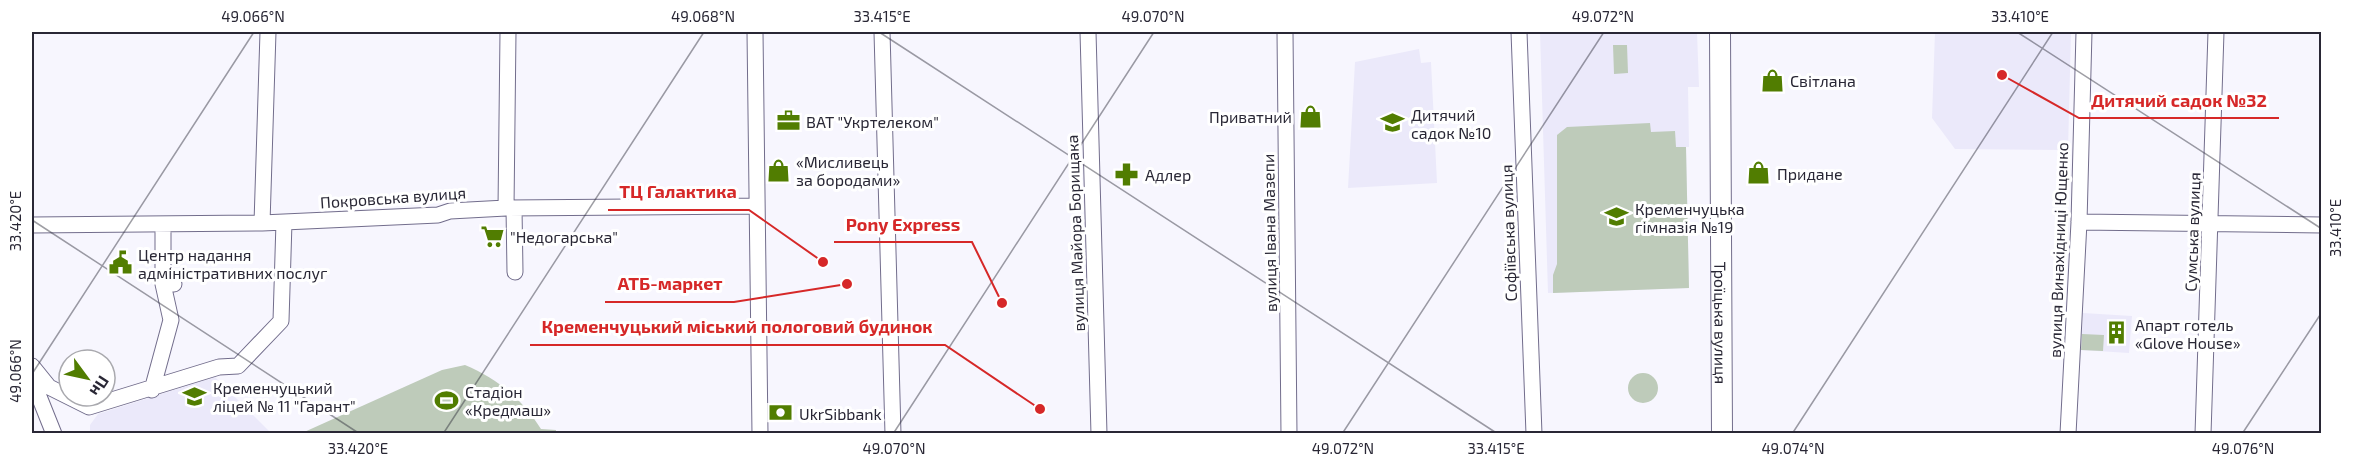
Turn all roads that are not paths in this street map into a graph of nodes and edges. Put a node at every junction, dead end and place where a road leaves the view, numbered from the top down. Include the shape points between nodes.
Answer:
1 (268, 32) edge
2 (508, 32) edge
3 (755, 32) edge
4 (882, 32) edge
5 (1088, 32) edge
6 (1285, 32) edge
7 (1518, 32) edge
8 (1720, 32) edge
9 (2084, 32) edge
10 (2216, 32) edge
11 (756, 206) junction
12 (510, 208) junction
13 (284, 222) junction
14 (2079, 222) junction
15 (262, 223) junction
16 (163, 224) junction
17 (2210, 224) junction
18 (32, 225) edge
19 (2322, 225) edge
20 (515, 272) dead end
21 (32, 366) edge
22 (32, 379) edge
23 (152, 390) junction
24 (54, 434) edge
25 (760, 434) edge
26 (893, 434) edge
27 (1099, 434) edge
28 (1289, 434) edge
29 (1534, 434) edge
30 (1722, 434) edge
31 (2068, 434) edge
32 (2203, 434) edge

1 - 15 street
2 - 12 street
3 - 11 street
4 - 26 street
5 - 27 street, вулиця Майора Борищака
6 - 28 street, вулиця Івана Мазепи
7 - 29 street, Софіївська вулиця
8 - 30 main road, Троїцька вулиця
9 - 14 street, вулиця Винахідниці Ющенко
10 - 17 street, Сумська вулиця
11 - 12 street, Покровська вулиця
11 - 25 street
12 - 13 street, Покровська вулиця
12 - 20 street
13 - 15 street, Покровська вулиця
13 - 23 street via 281,321 238,366 219,367
14 - 17 street
14 - 31 street, вулиця Винахідниці Ющенко
15 - 16 street, Покровська вулиця
16 - 18 street, Покровська вулиця
16 - 23 street via 171,320
17 - 19 street
17 - 32 street, Сумська вулиця
21 - 23 street via 49,387 89,407
22 - 24 street

